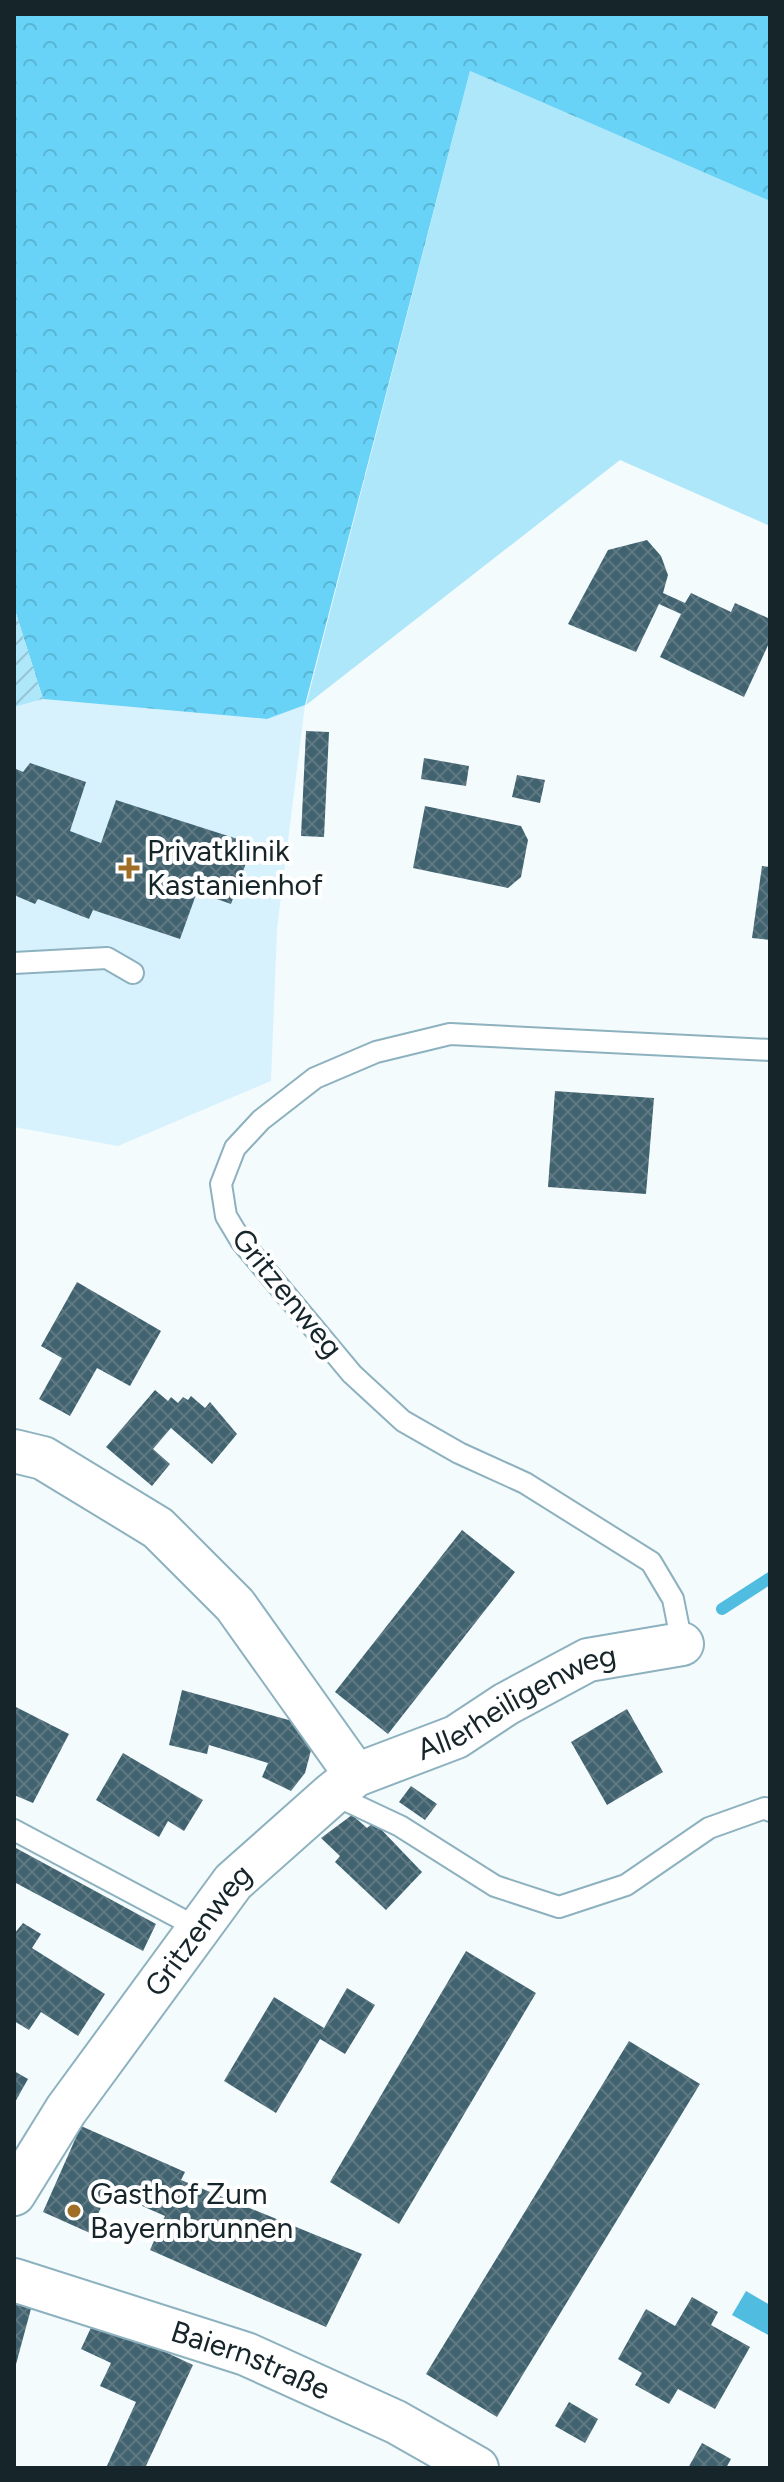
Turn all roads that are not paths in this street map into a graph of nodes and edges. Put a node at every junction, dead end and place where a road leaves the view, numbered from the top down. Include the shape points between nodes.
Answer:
1 (14, 963) edge
2 (133, 973) dead end
3 (770, 1050) edge
4 (14, 1451) edge
5 (682, 1644) joint
6 (344, 1785) junction
7 (770, 1811) edge
8 (14, 1830) edge
9 (200, 1929) junction
10 (14, 2194) edge
11 (14, 2280) edge
12 (477, 2468) edge

1 - 2 lane via 107,958
3 - 5 lane, Gritzenweg via 450,1034 376,1052 315,1078 261,1120 235,1148 221,1184 226,1216 241,1241 352,1374 403,1421 525,1483 651,1562 673,1599
4 - 6 street via 43,1458 158,1528 235,1605
5 - 6 street, Allerheiligenweg via 588,1660 456,1737
6 - 7 lane via 495,1886 559,1907 626,1885 709,1828 765,1808
6 - 9 street, Gritzenweg via 233,1882
8 - 9 lane
9 - 10 street, Gritzenweg via 66,2110
11 - 12 street, Baiernstraße via 246,2354 396,2422

